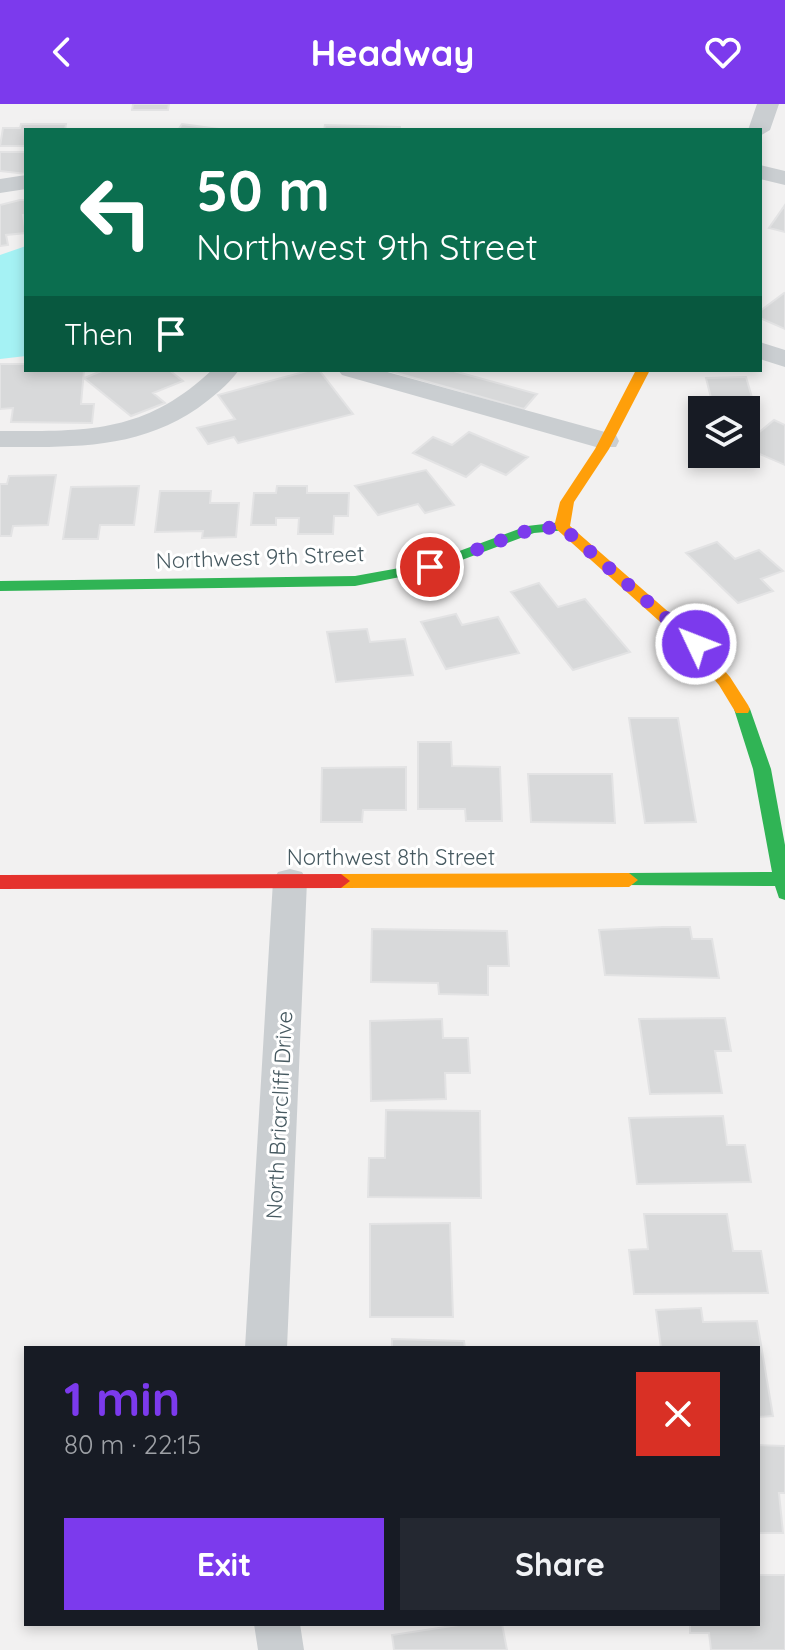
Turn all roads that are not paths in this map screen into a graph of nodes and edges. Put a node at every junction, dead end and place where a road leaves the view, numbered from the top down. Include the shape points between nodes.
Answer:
1 (768, 104) edge
2 (760, 128) edge
3 (762, 172) edge
4 (785, 178) edge
5 (24, 182) edge
6 (0, 186) edge
7 (762, 351) edge
8 (785, 359) edge
9 (224, 372) edge
10 (358, 372) edge
11 (642, 372) edge
12 (0, 439) edge
13 (606, 441) junction
14 (562, 527) junction
15 (0, 586) edge
16 (290, 881) junction
17 (0, 882) edge
18 (784, 886) edge
19 (266, 1346) edge
20 (277, 1626) edge
21 (281, 1650) edge

1 - 2 street
3 - 4 street
5 - 6 street
7 - 8 street
9 - 12 street via 176,413 126,435
10 - 13 street
11 - 13 street
13 - 14 street via 567,502
14 - 15 street, Northwest 9th Street via 532,529 430,567 355,581
14 - 18 street via 710,658 730,688 755,748
16 - 17 street, Northwest 8th Street
16 - 18 street, Northwest 8th Street
16 - 19 street, North Briarcliff Drive
20 - 21 street

